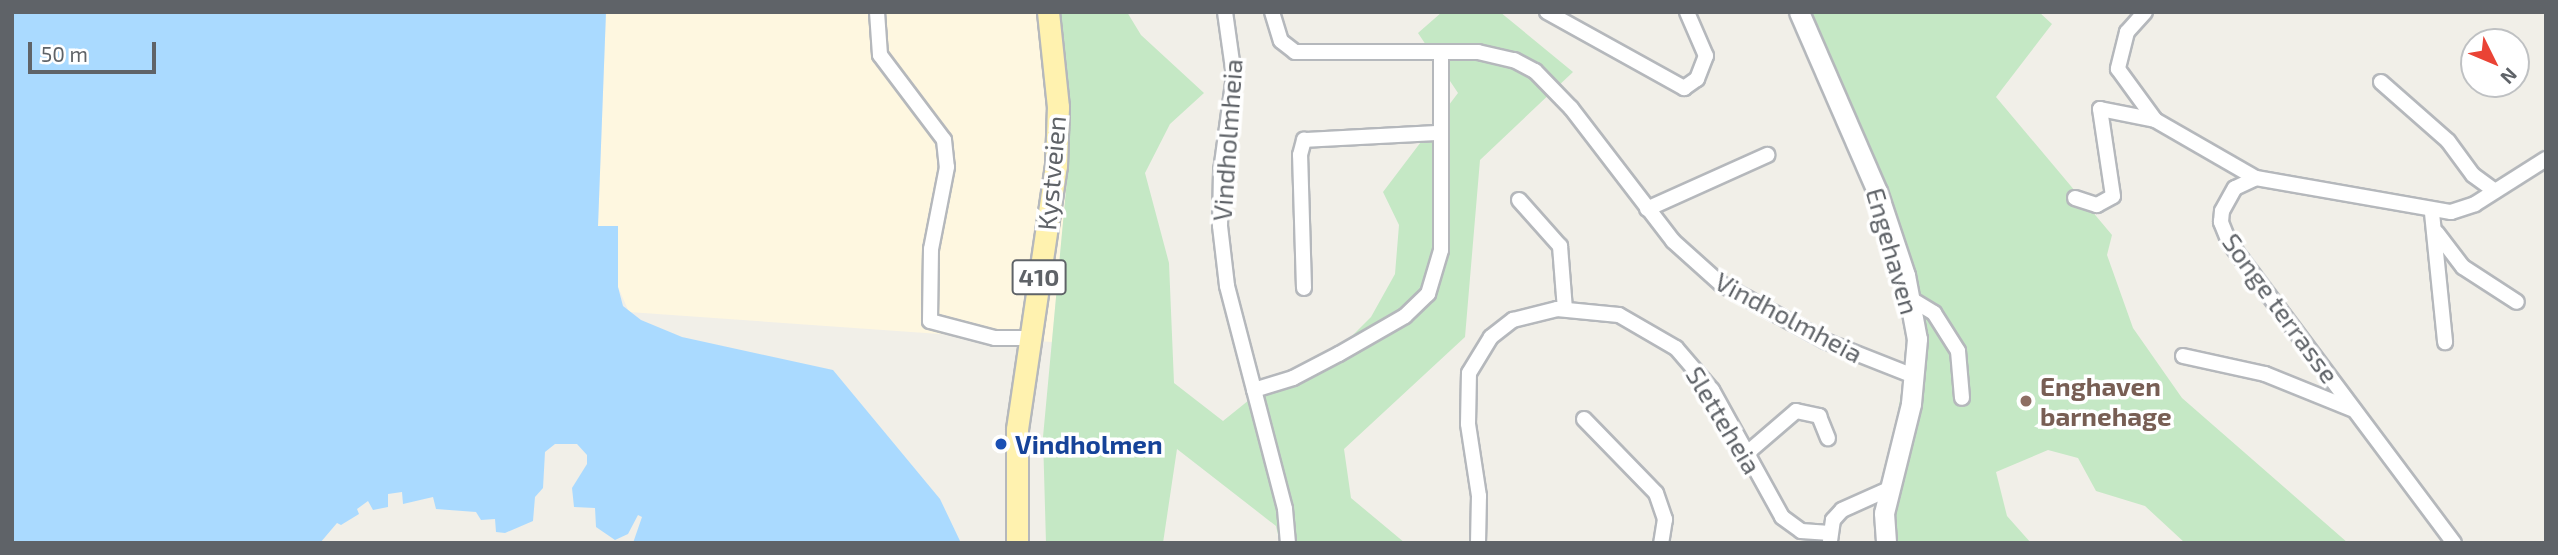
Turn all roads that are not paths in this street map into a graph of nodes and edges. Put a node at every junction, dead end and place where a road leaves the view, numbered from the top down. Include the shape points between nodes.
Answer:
1 (877, 12) edge
2 (1048, 12) edge
3 (1225, 12) edge
4 (1272, 12) edge
5 (1548, 12) edge
6 (1687, 12) edge
7 (1799, 12) edge
8 (2145, 12) edge
9 (1441, 52) junction
10 (2381, 82) dead end
11 (2155, 120) junction
12 (1439, 133) junction
13 (1767, 155) dead end
14 (2546, 159) edge
15 (2256, 178) junction
16 (2495, 191) junction
17 (2075, 198) dead end
18 (1519, 200) dead end
19 (1647, 209) junction
20 (2432, 212) junction
21 (2434, 229) junction
22 (1304, 288) dead end
23 (1911, 299) junction
24 (2516, 302) dead end
25 (1565, 309) junction
26 (1028, 338) junction
27 (2445, 342) dead end
28 (2183, 356) dead end
29 (1914, 376) junction
30 (1254, 390) junction
31 (1962, 398) dead end
32 (2354, 410) junction
33 (1584, 419) dead end
34 (1828, 438) dead end
35 (1745, 454) junction
36 (1889, 489) junction
37 (1830, 538) edge
38 (1017, 543) edge
39 (1289, 543) edge
40 (1478, 543) edge
41 (1661, 543) edge
42 (1886, 543) edge
43 (2454, 543) edge

1 - 26 street via 880,55 944,141 947,167 931,249 930,320 995,338
2 - 26 main road, Kystveien / 410 via 1058,107 1056,166
3 - 30 street, Vindholmheia via 1234,76 1221,171 1220,226 1227,286
4 - 9 street, Vindholmheia via 1281,41 1295,51
5 - 6 street via 1684,88 1697,79 1706,56
7 - 23 street, Engehaven via 1877,191
8 - 11 street via 2127,32 2118,69
9 - 12 street
9 - 19 street, Vindholmheia via 1496,54 1535,71 1572,108
10 - 16 street
11 - 15 street
11 - 17 street via 2100,109 2113,196 2097,205
12 - 22 street via 1304,140 1300,155
12 - 30 street via 1441,250 1427,294 1405,316 1339,354
13 - 19 street
14 - 16 street
15 - 20 street
15 - 32 street, Songe terrasse via 2235,188 2225,200 2224,233
16 - 20 street via 2464,208
18 - 25 street via 1560,246
19 - 29 street, Vindholmheia via 1680,248 1721,284 1825,341
20 - 21 street
21 - 24 street via 2463,267
21 - 27 street
23 - 29 street, Engehaven via 1917,339
23 - 31 street via 1934,313 1958,351
25 - 35 street, Sletteheia via 1619,315 1676,348 1712,390
25 - 40 street, Sletteheia via 1513,320 1475,358 1467,397 1479,496
26 - 38 main road, Kystveien / 410 via 1017,429
28 - 32 street, Songe terrasse via 2264,374
29 - 36 street, Engehaven
30 - 39 street, Vindholmheia via 1285,509
32 - 43 street, Songe terrasse
33 - 41 street via 1656,493 1665,519
34 - 35 street via 1819,416 1796,411
35 - 37 street, Sletteheia via 1789,526
36 - 37 street, Sletteheia via 1842,510
36 - 42 street, Engehaven via 1884,513

